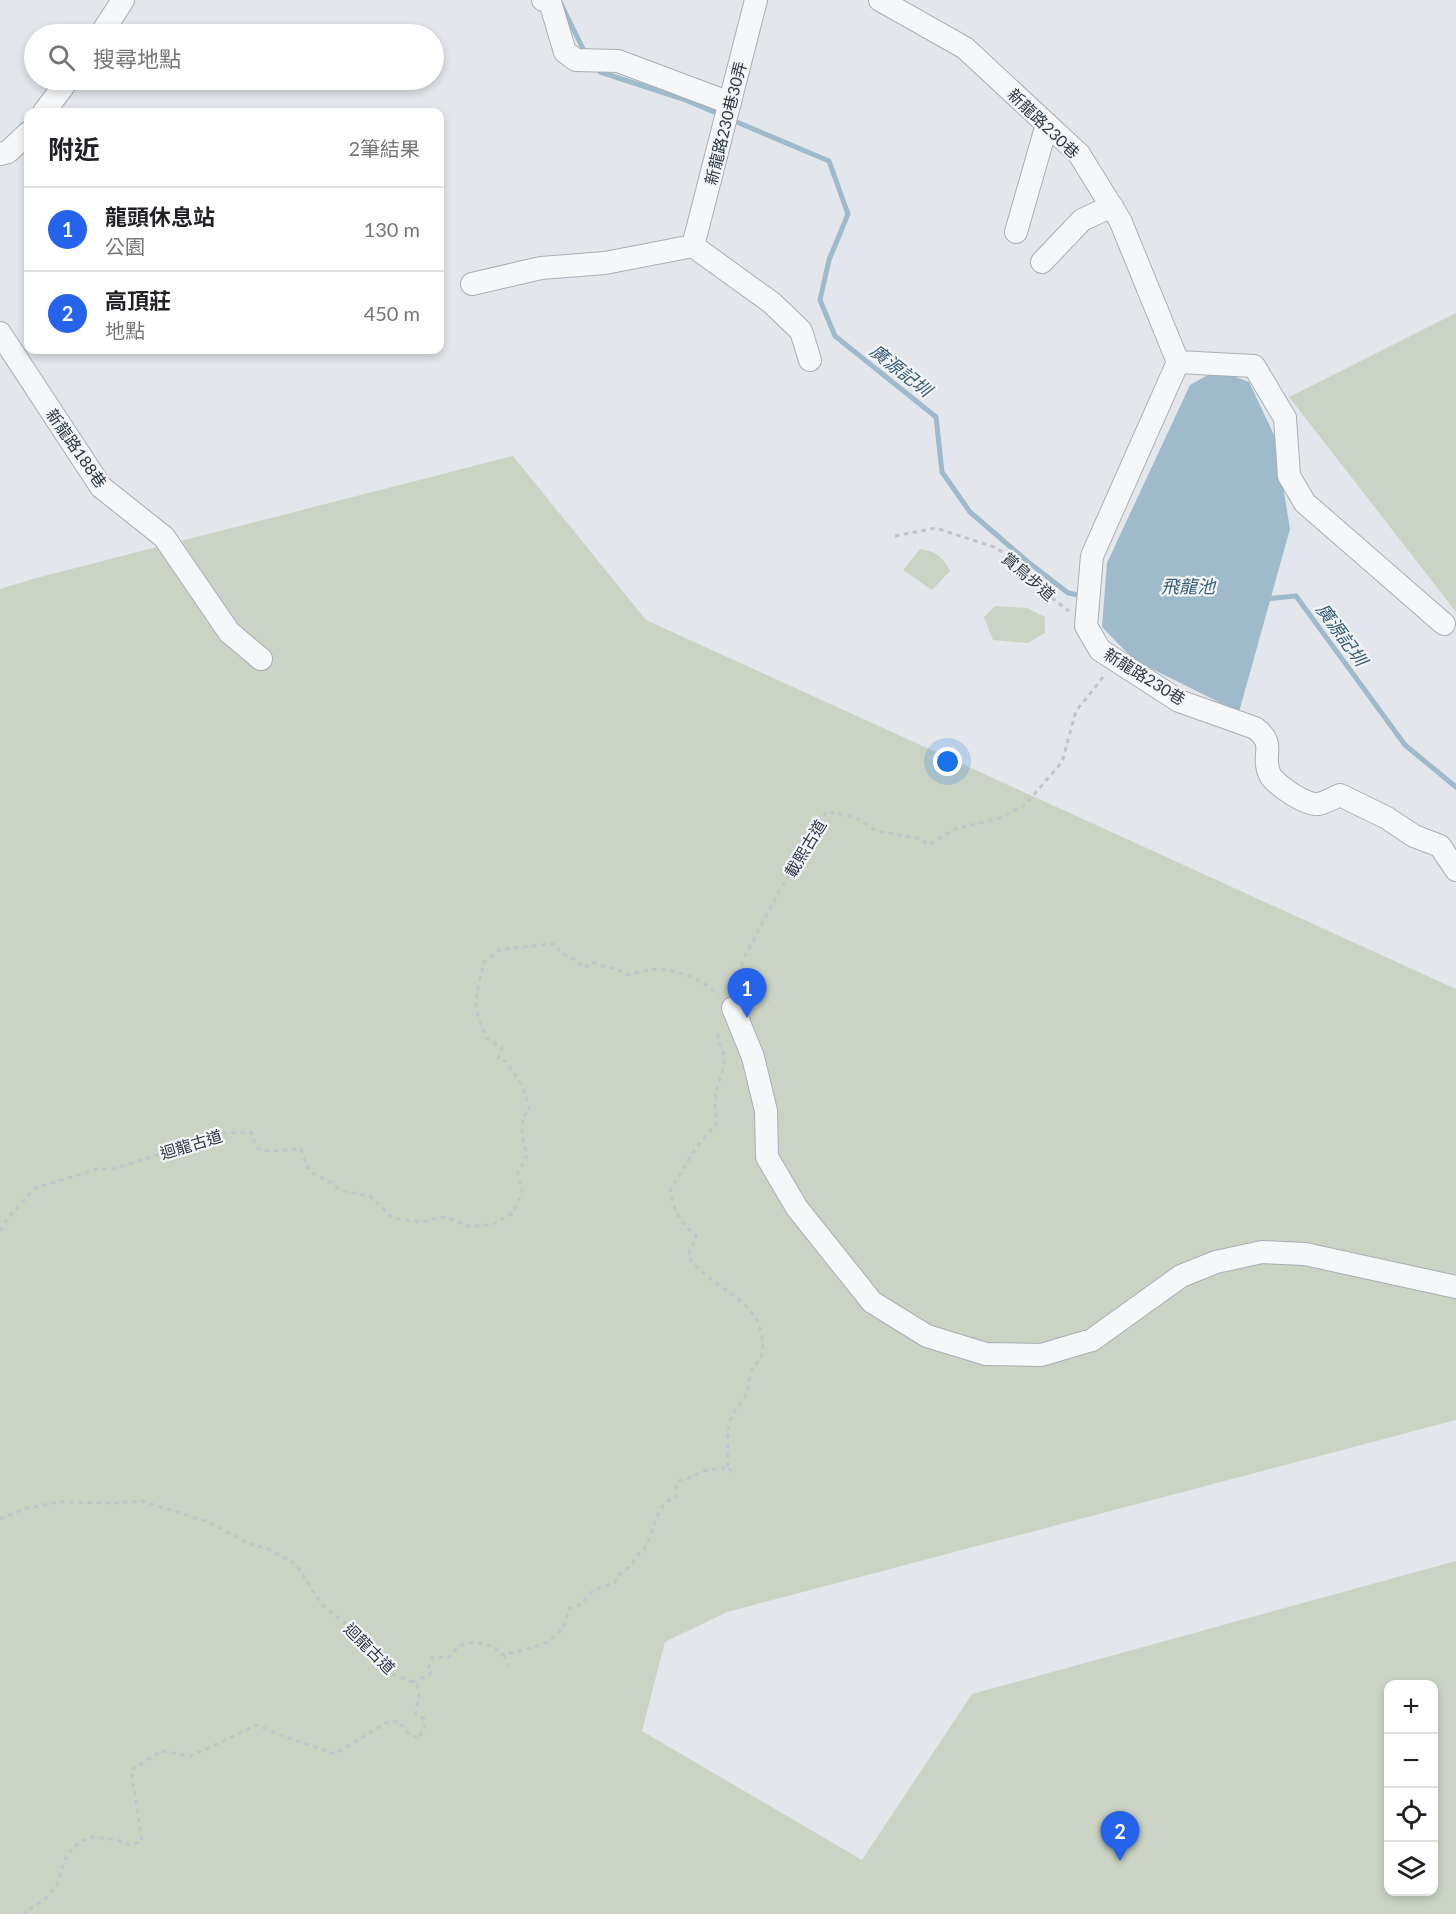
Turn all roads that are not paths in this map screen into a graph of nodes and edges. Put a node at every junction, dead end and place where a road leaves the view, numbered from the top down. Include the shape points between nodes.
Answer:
1 (123, 0) edge
2 (543, 0) edge
3 (756, 0) edge
4 (880, 0) edge
5 (107, 24) edge
6 (60, 90) edge
7 (47, 108) edge
8 (727, 115) junction
9 (1047, 124) junction
10 (24, 137) edge
11 (0, 154) edge
12 (1112, 206) junction
13 (1016, 232) dead end
14 (693, 246) junction
15 (1042, 262) dead end
16 (472, 284) dead end
17 (0, 333) edge
18 (810, 360) dead end
19 (1178, 362) junction
20 (1444, 624) dead end
21 (261, 659) dead end
22 (1456, 870) edge
23 (734, 1008) road end
24 (1456, 1287) edge

1 - 5 lane
2 - 8 lane via 550,2 565,52 576,60 618,61
3 - 8 lane, 新龍路230巷30弄
4 - 9 lane, 新龍路230巷 via 965,48
6 - 7 lane
8 - 14 lane, 新龍路230巷30弄
9 - 12 lane, 新龍路230巷 via 1079,154
9 - 13 lane
10 - 11 lane via 8,152
12 - 15 lane via 1082,220
12 - 19 lane, 新龍路230巷
14 - 16 lane via 605,263 542,267
14 - 18 lane via 772,303 801,331
17 - 21 lane, 新龍路188巷 via 101,487 164,537 229,632
19 - 20 lane via 1254,366 1285,418 1289,476 1305,503
19 - 22 lane, 新龍路230巷 via 1092,556 1087,606 1100,650 1179,700 1255,728 1264,735 1268,746 1270,776 1283,789 1312,804 1340,795 1440,846
23 - 24 lane via 753,1057 766,1111 767,1157 797,1208 872,1302 927,1336 986,1354 1041,1355 1092,1340 1181,1276 1216,1262 1262,1252 1305,1254

